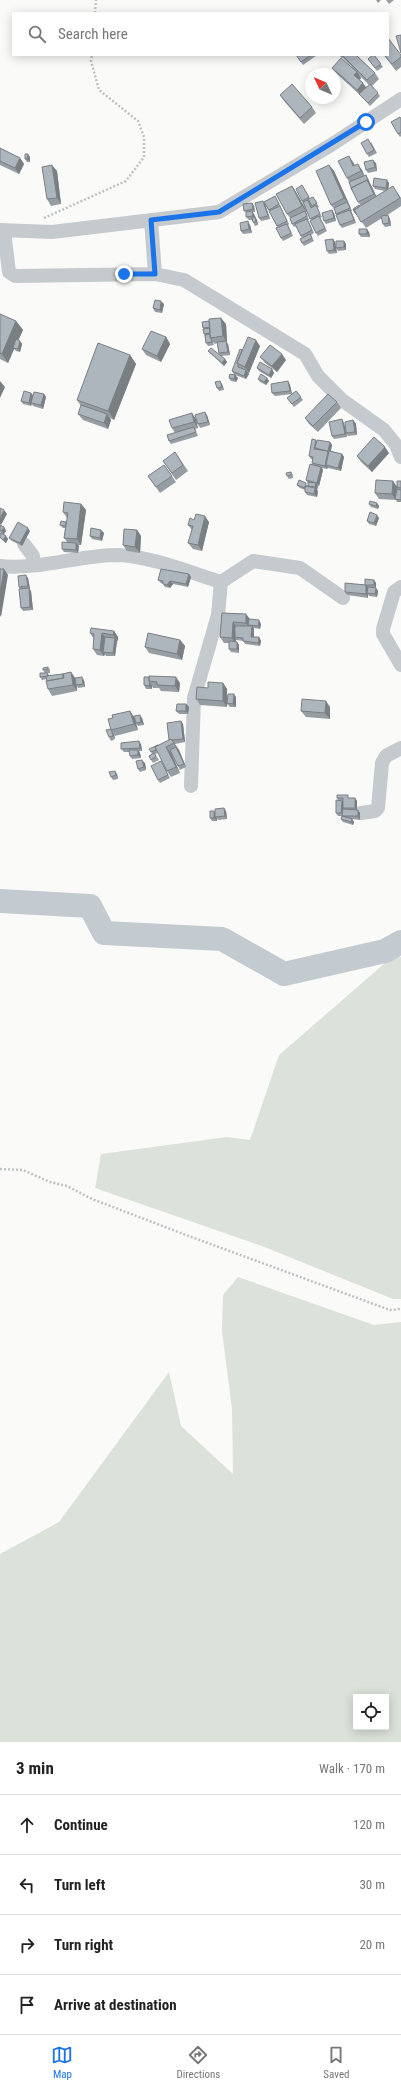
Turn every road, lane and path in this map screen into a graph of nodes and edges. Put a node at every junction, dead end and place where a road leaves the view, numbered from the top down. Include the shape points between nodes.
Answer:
1 (96, 0) edge
2 (95, 12) edge
3 (92, 56) edge
4 (401, 99) edge
5 (43, 218) dead end
6 (151, 220) junction
7 (2, 230) edge
8 (155, 274) junction
9 (401, 457) edge
10 (24, 544) dead end
11 (33, 565) junction
12 (0, 566) edge
13 (221, 582) junction
14 (401, 587) edge
15 (343, 598) dead end
16 (401, 665) edge
17 (401, 748) edge
18 (191, 786) dead end
19 (361, 813) dead end
20 (0, 1169) edge
21 (401, 1309) edge

1 - 2 path
3 - 5 path via 99,90 138,121 144,137 144,157 126,181
4 - 6 street via 331,145 219,212
6 - 7 street via 52,232
6 - 8 street
7 - 8 street via 9,272 15,276
8 - 9 street via 184,280 304,354 318,376 342,400 384,430 396,444
10 - 11 street via 33,556
11 - 12 street
11 - 13 street via 119,555 162,563
13 - 15 street via 253,562 300,568
13 - 18 street via 218,615 194,698
14 - 16 street via 394,592 383,634
17 - 19 street via 386,756 382,763 378,808 375,811
20 - 21 path via 23,1170 186,1235 390,1310

